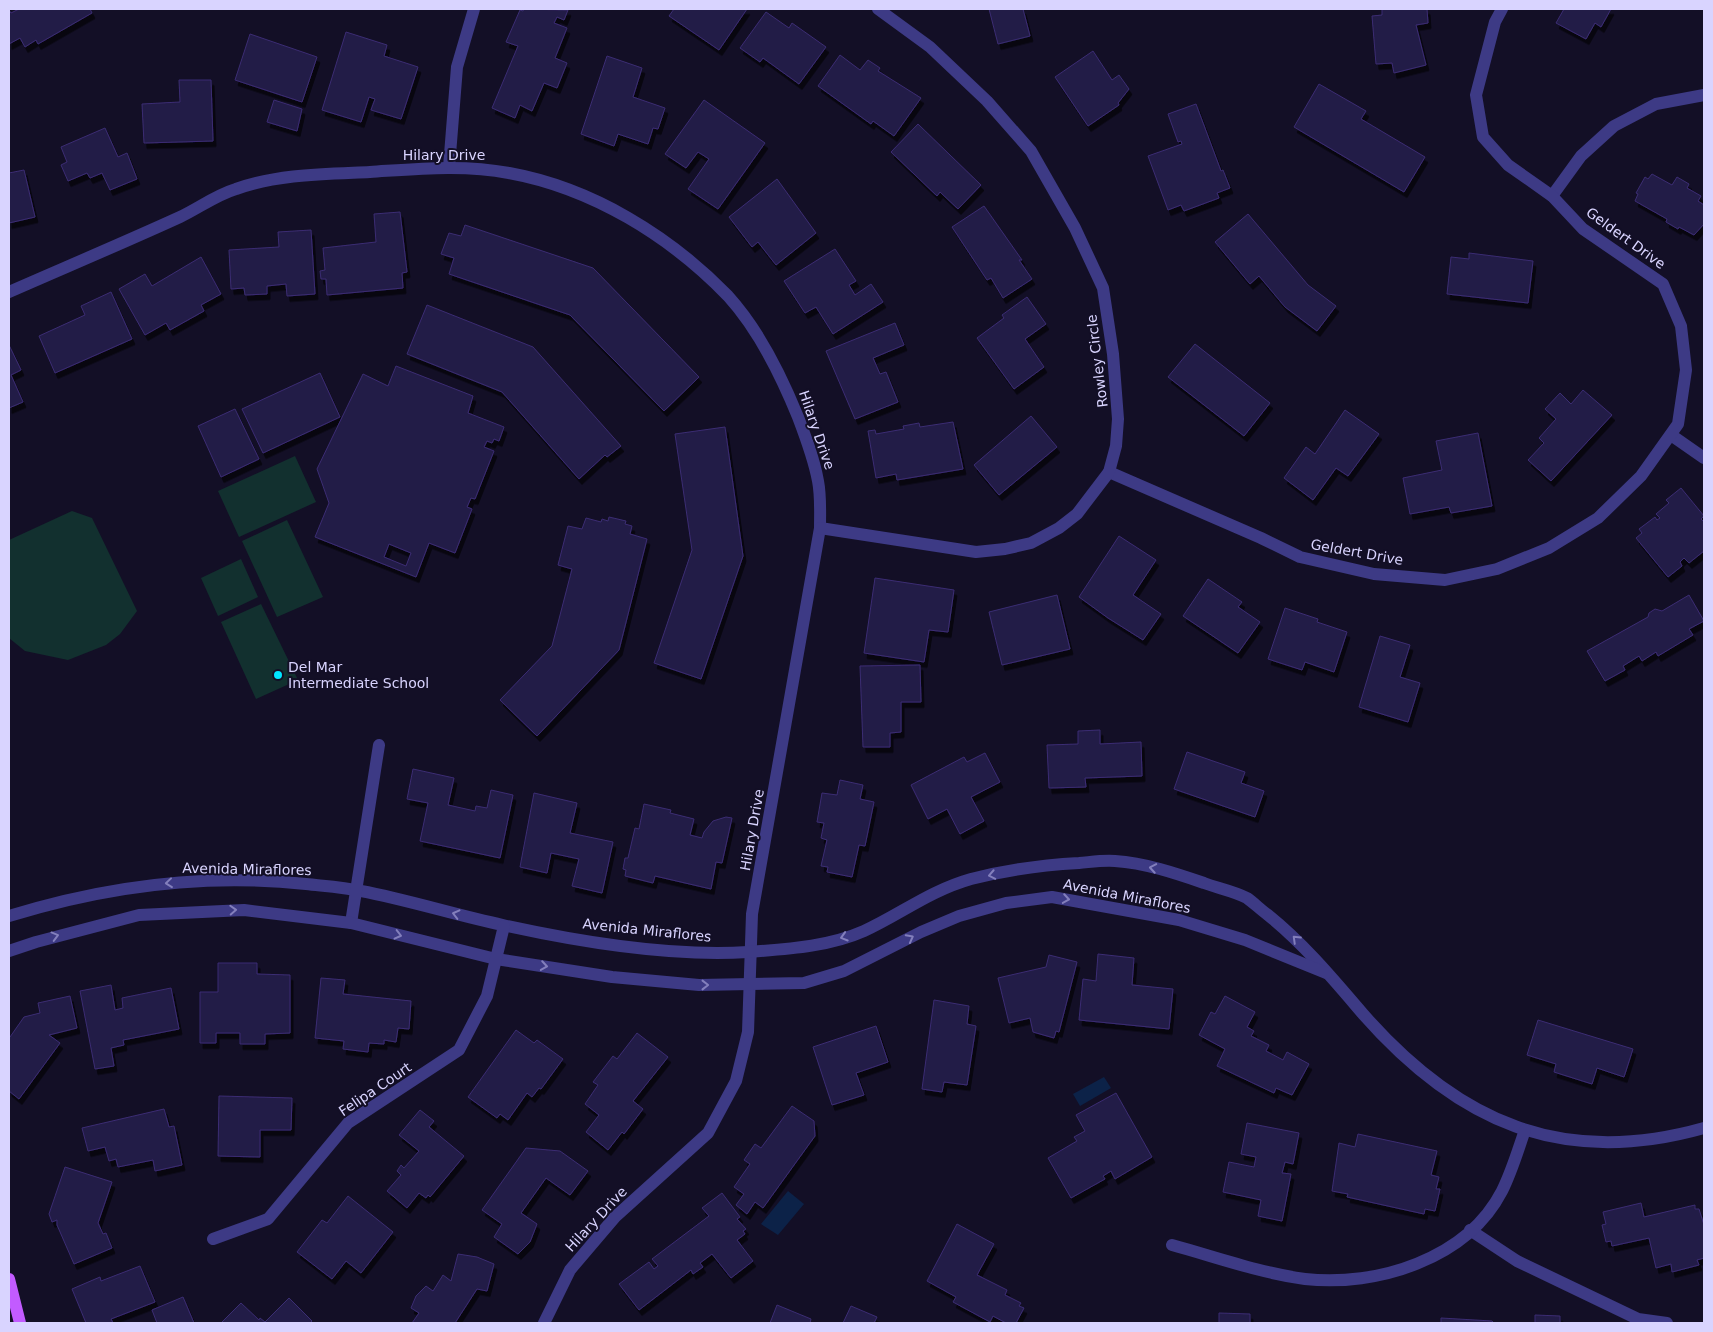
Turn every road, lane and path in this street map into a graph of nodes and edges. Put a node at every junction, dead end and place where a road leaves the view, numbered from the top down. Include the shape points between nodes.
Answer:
1 (474, 9) edge
2 (878, 9) edge
3 (1502, 9) edge
4 (1704, 95) edge
5 (449, 167) junction
6 (1552, 196) junction
7 (9, 292) edge
8 (1671, 435) junction
9 (1704, 458) edge
10 (1109, 472) junction
11 (820, 528) junction
12 (379, 745) dead end
13 (357, 890) junction
14 (9, 916) edge
15 (351, 923) junction
16 (504, 926) junction
17 (9, 951) edge
18 (751, 952) junction
19 (496, 959) junction
20 (1329, 974) junction
21 (750, 984) junction
22 (1704, 1128) edge
23 (1525, 1130) junction
24 (1470, 1230) junction
25 (213, 1239) dead end
26 (1172, 1245) dead end
27 (9, 1279) edge
28 (20, 1323) edge
29 (544, 1323) edge
30 (1667, 1323) edge

1 - 5 street via 457,67
2 - 10 street, Rowley Circle via 930,47 987,101 1031,151 1075,228 1103,288 1113,354 1118,419 1116,446
3 - 6 street, Geldert Drive via 1495,22 1476,95 1483,137 1508,165
4 - 6 street via 1656,104 1614,126 1581,156
5 - 7 street, Hilary Drive via 324,174 235,189 182,216
5 - 11 street, Hilary Drive via 520,175 564,187 608,207 674,248 729,298 763,344 786,388 807,440 818,482
6 - 8 street, Geldert Drive via 1583,229 1663,284 1681,326 1686,370 1678,424
8 - 9 street
8 - 10 street, Geldert Drive via 1641,476 1598,518 1549,548 1497,569 1445,580 1374,574 1300,557
10 - 11 street, Rowley Circle via 1078,514 1032,543 1006,549 976,552
11 - 18 street, Hilary Drive via 752,914
12 - 13 street
13 -> 14 street, Avenida Miraflores via 282,882 196,880 93,893
13 - 15 street
16 -> 13 street, Avenida Miraflores
17 -> 15 street, Avenida Miraflores via 139,915 244,910
15 -> 19 street, Avenida Miraflores
16 - 18 street, Avenida Miraflores via 609,944 705,954
16 - 19 street, Felipa Court
20 -> 18 street, Avenida Miraflores via 1295,937 1246,898 1166,870 1115,861 1040,865 969,880 917,900 862,932 815,946
18 - 21 street, Hilary Drive
19 -> 21 street, Avenida Miraflores via 622,978 700,985
19 - 25 street, Felipa Court via 487,996 459,1050 348,1123 268,1219
21 -> 20 street, Avenida Miraflores via 804,984 844,971 959,916 1006,903 1052,897 1179,920 1246,940
20 - 23 street, Avenida Miraflores via 1388,1042 1437,1085 1480,1111
21 - 29 street, Hilary Drive via 744,1054 736,1081 708,1133 615,1216 570,1270
22 - 23 street, Avenida Miraflores via 1672,1137 1619,1143 1569,1140
23 - 24 street via 1502,1192
24 - 26 street via 1446,1248 1412,1266 1351,1280 1329,1281 1282,1275
24 - 30 street via 1517,1261 1638,1319
27 - 28 main road

